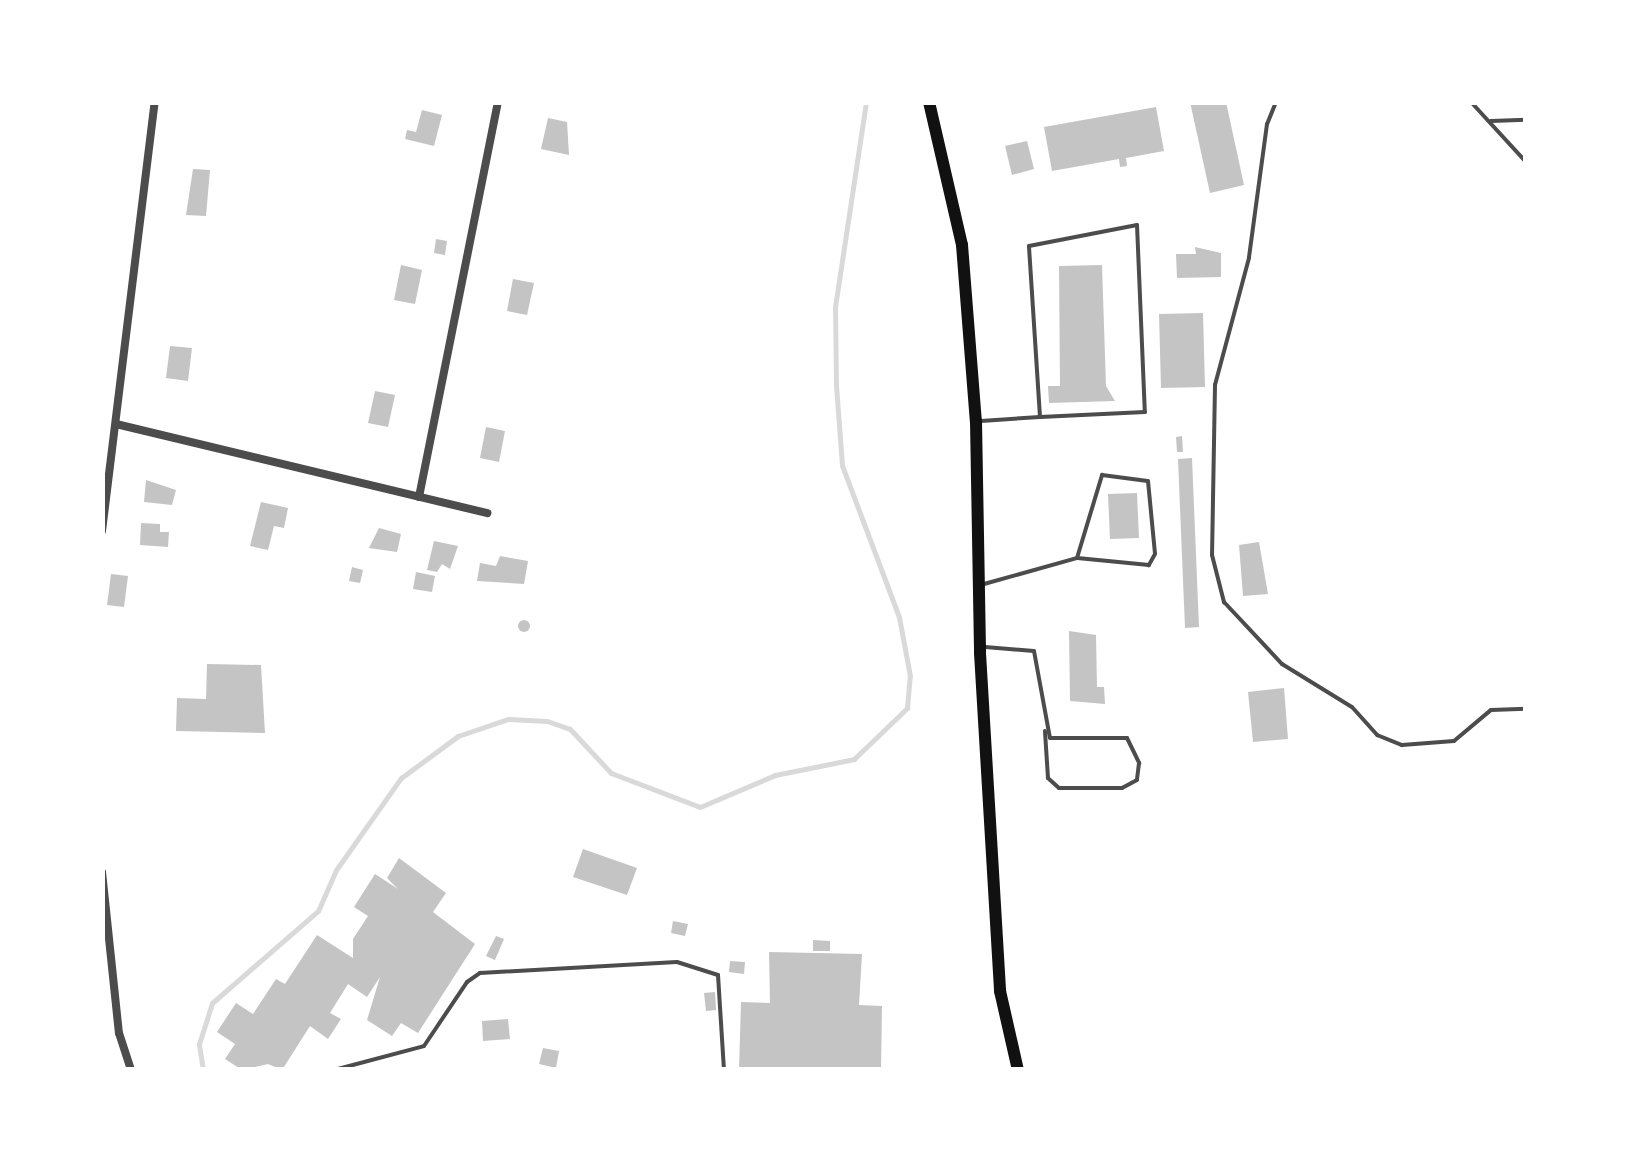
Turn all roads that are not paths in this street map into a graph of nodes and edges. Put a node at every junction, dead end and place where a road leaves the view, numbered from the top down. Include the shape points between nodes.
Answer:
1 (156, 102) edge
2 (498, 102) edge
3 (929, 102) edge
4 (1276, 102) edge
5 (1471, 102) edge
6 (1526, 120) edge
7 (1491, 121) junction
8 (1526, 162) edge
9 (1040, 418) junction
10 (976, 421) junction
11 (116, 424) junction
12 (104, 494) edge
13 (419, 497) junction
14 (487, 512) dead end
15 (102, 531) edge
16 (1077, 558) junction
17 (979, 584) junction
18 (980, 647) junction
19 (1526, 709) edge
20 (1045, 731) junction
21 (102, 872) edge
22 (131, 1070) edge
23 (334, 1070) edge
24 (724, 1070) edge
25 (1018, 1070) edge

1 - 11 street
2 - 13 street
3 - 10 main road via 962,245
4 - 19 lane via 1264,142 1249,258 1216,386 1212,555 1224,602 1282,664 1352,707 1376,735 1402,746 1454,741 1492,710
5 - 7 lane
6 - 7 lane
7 - 8 lane
9 - 9 lane via 1028,246 1137,225 1145,412
9 - 10 lane
10 - 17 main road
11 - 12 street
11 - 13 street
12 - 15 street
13 - 14 street
16 - 16 lane via 1088,537 1096,480 1122,474 1148,482 1155,554 1149,566
16 - 17 lane
17 - 18 main road
18 - 20 lane via 1034,651
18 - 25 main road via 1000,991
20 - 20 lane via 1050,738 1128,738 1139,763 1137,780 1122,788 1059,788 1048,778
21 - 22 street via 120,1033
23 - 24 lane via 424,1046 466,982 480,972 677,962 718,974

